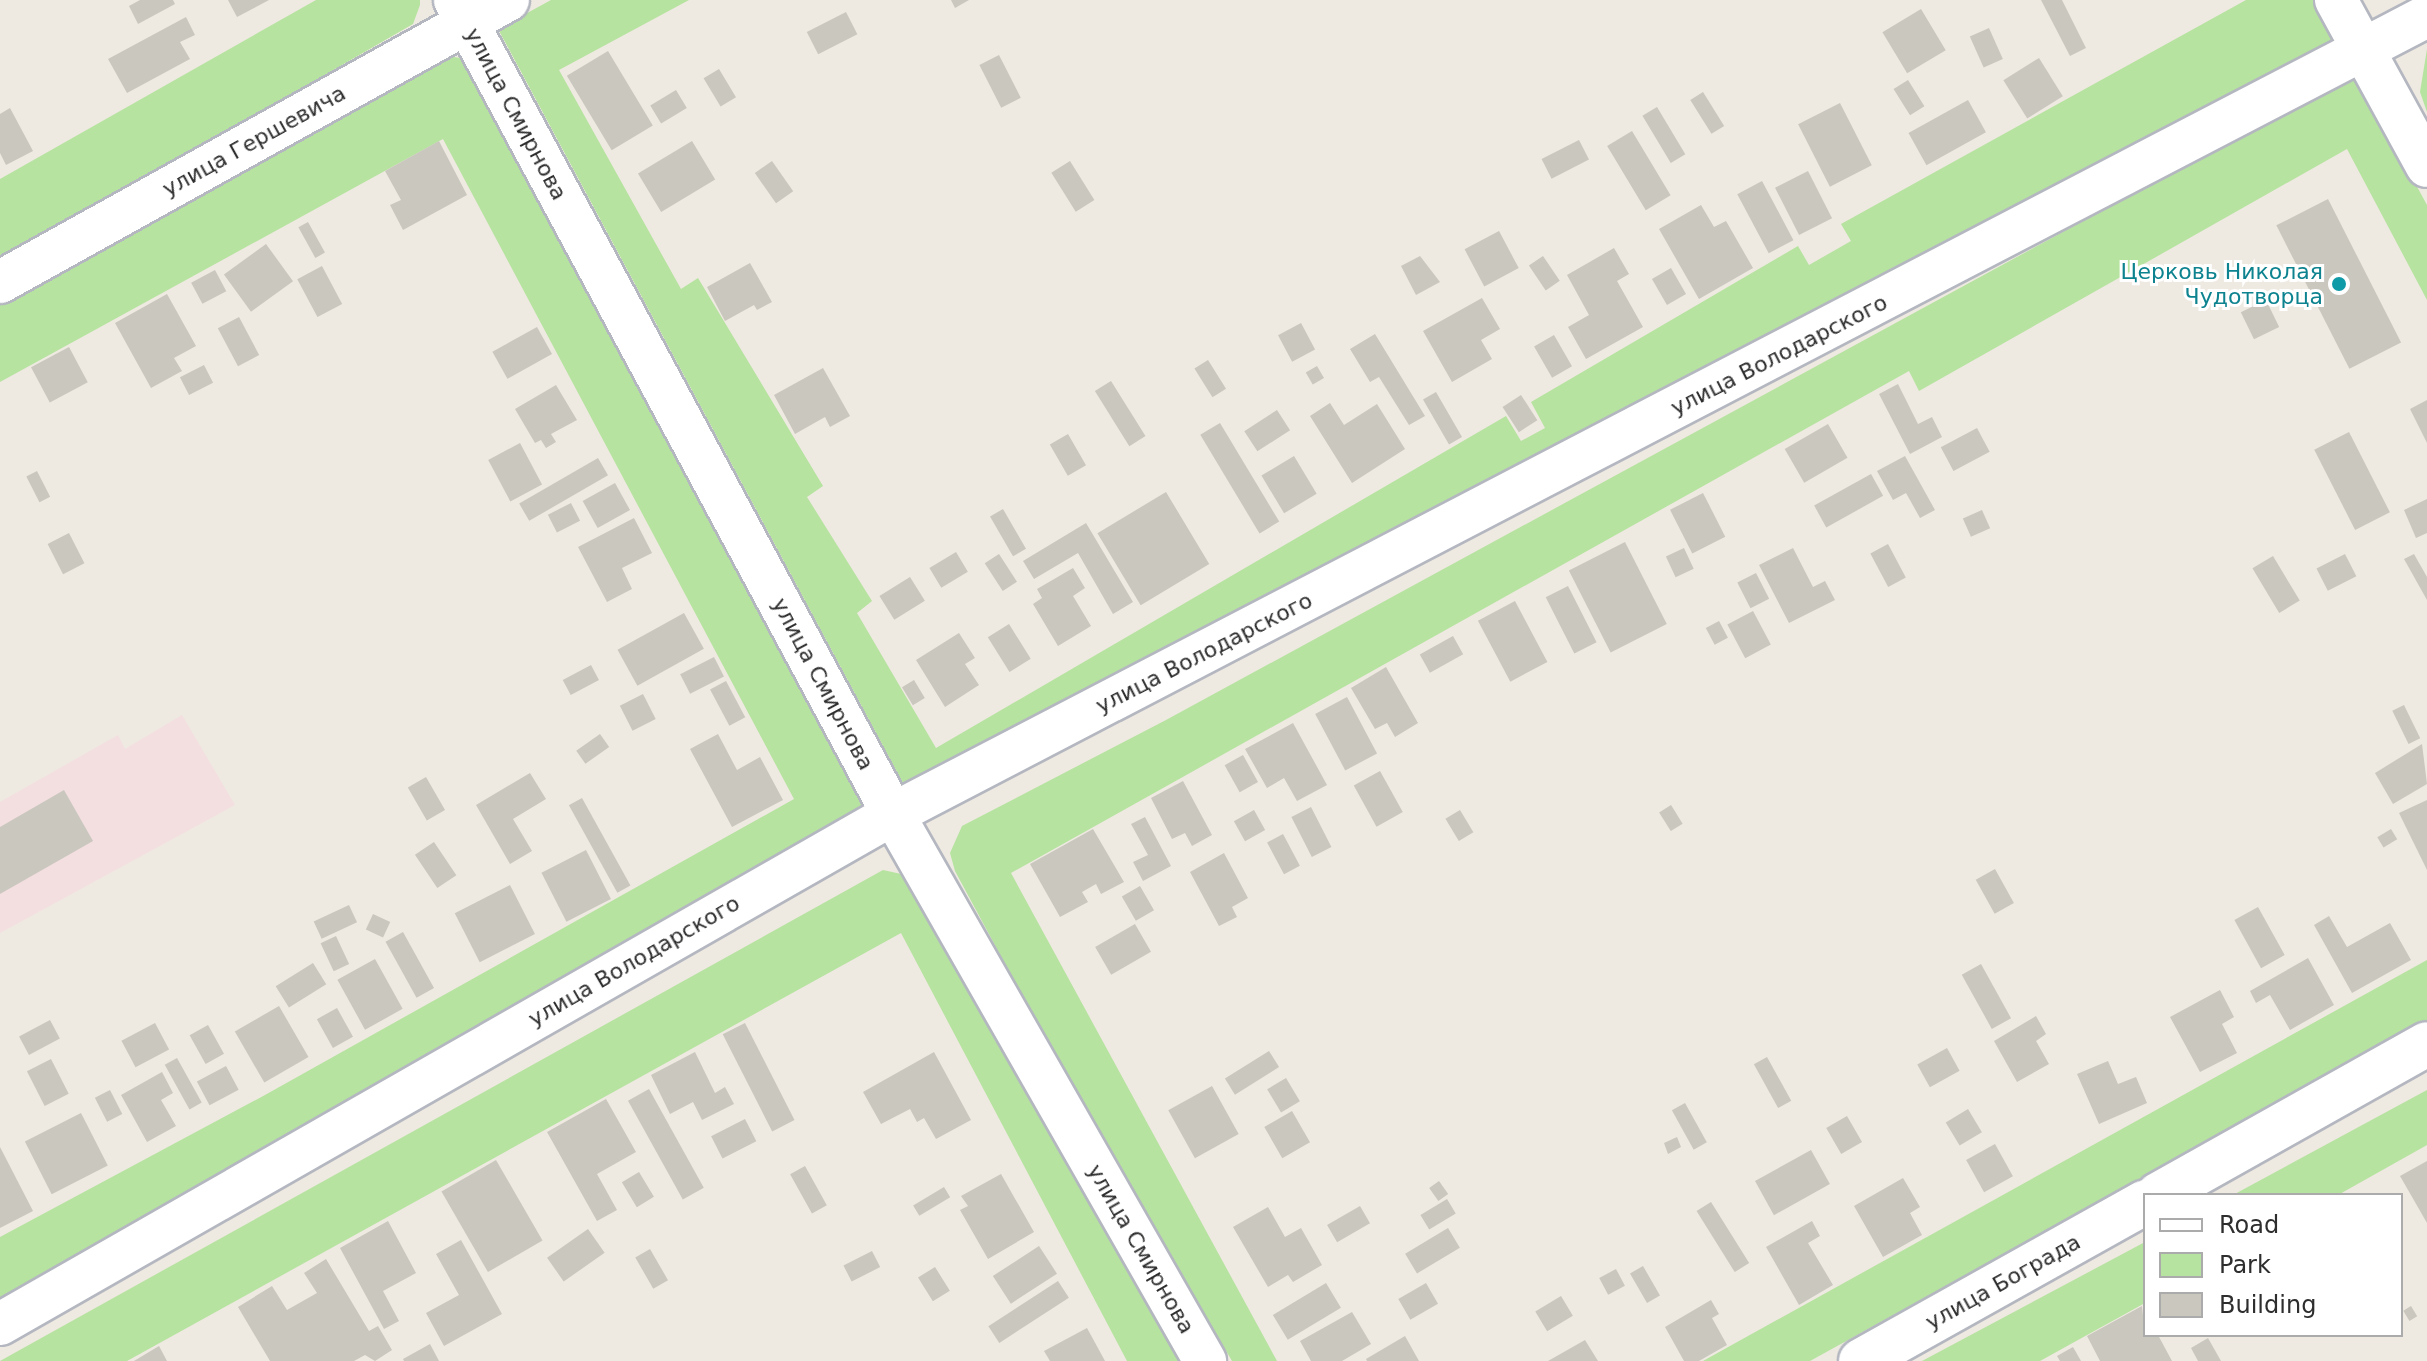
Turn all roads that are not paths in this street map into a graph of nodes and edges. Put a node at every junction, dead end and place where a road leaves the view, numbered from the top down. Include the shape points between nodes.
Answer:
1 (508, 0) edge
2 (2336, 0) edge
3 (461, 11) edge
4 (2427, 16) edge
5 (2364, 51) junction
6 (2427, 166) edge
7 (0, 282) edge
8 (893, 814) junction
9 (2427, 1044) edge
10 (2162, 1193) edge
11 (2143, 1203) edge
12 (0, 1324) edge
13 (1205, 1361) edge
14 (1861, 1361) edge

1 - 3 street, улица Гершевича
2 - 5 street
3 - 7 street, улица Гершевича
3 - 8 street, улица Смирнова
4 - 5 street, улица Володарского
5 - 6 street
5 - 8 street, улица Володарского
8 - 12 street, улица Володарского
8 - 13 street, улица Смирнова
9 - 10 street
11 - 14 street, улица Бограда

